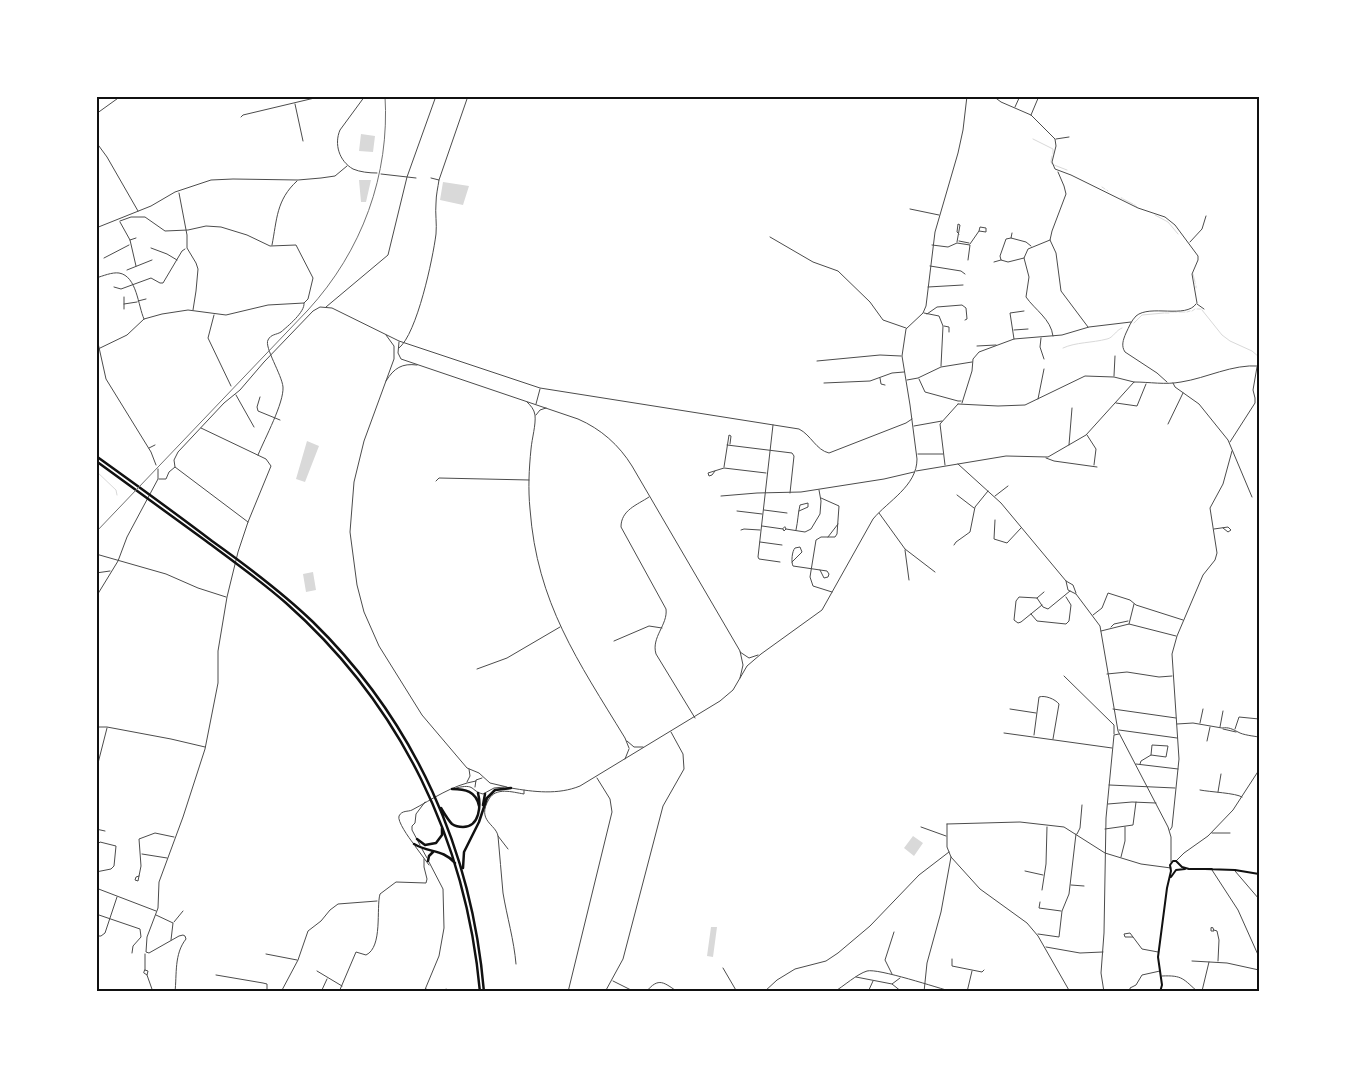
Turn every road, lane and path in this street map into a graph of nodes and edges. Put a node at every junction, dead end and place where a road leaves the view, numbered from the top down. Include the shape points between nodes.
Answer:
1 (121, 96) edge
2 (322, 96) edge
3 (365, 96) edge
4 (436, 96) edge
5 (468, 96) edge
6 (967, 96) edge
7 (993, 96) edge
8 (1020, 96) edge
9 (1039, 96) edge
10 (295, 104) junction
11 (1015, 108) junction
12 (96, 114) edge
13 (1030, 116) junction
14 (241, 117) dead end
15 (1069, 137) dead end
16 (1055, 139) junction
17 (303, 141) dead end
18 (96, 142) edge
19 (348, 165) junction
20 (1058, 171) junction
21 (377, 173) dead end
22 (381, 174) dead end
23 (407, 177) junction
24 (416, 178) dead end
25 (431, 178) dead end
26 (298, 180) junction
27 (439, 180) junction
28 (179, 192) junction
29 (910, 209) dead end
30 (138, 211) junction
31 (940, 215) junction
32 (1206, 216) dead end
33 (119, 220) junction
34 (96, 228) edge
35 (186, 230) junction
36 (979, 231) dead end
37 (1012, 233) dead end
38 (959, 234) dead end
39 (770, 236) dead end
40 (136, 238) dead end
41 (1011, 238) junction
42 (130, 240) junction
43 (1050, 240) junction
44 (958, 242) junction
45 (1190, 242) junction
46 (131, 244) junction
47 (970, 244) junction
48 (932, 245) junction
49 (272, 246) junction
50 (1031, 247) junction
51 (151, 248) dead end
52 (187, 248) junction
53 (104, 258) dead end
54 (1024, 258) junction
55 (152, 260) dead end
56 (177, 260) junction
57 (968, 260) dead end
58 (1001, 260) junction
59 (994, 262) dead end
60 (136, 266) junction
61 (930, 266) junction
62 (127, 270) dead end
63 (965, 274) dead end
64 (96, 278) edge
65 (133, 285) junction
66 (963, 285) dead end
67 (114, 287) dead end
68 (928, 287) junction
69 (124, 297) dead end
70 (146, 299) dead end
71 (138, 301) junction
72 (304, 303) junction
73 (1197, 303) junction
74 (124, 304) junction
75 (326, 307) junction
76 (124, 309) dead end
77 (1204, 309) dead end
78 (193, 310) junction
79 (1024, 311) dead end
80 (925, 314) junction
81 (214, 315) junction
82 (144, 320) junction
83 (965, 320) dead end
84 (1131, 322) junction
85 (96, 324) edge
86 (943, 326) junction
87 (1089, 327) junction
88 (1028, 328) dead end
89 (906, 329) junction
90 (1013, 330) junction
91 (949, 332) dead end
92 (386, 335) junction
93 (1053, 336) junction
94 (1041, 337) junction
95 (395, 339) junction
96 (1014, 339) junction
97 (399, 341) junction
98 (393, 343) junction
99 (404, 343) junction
100 (977, 346) dead end
101 (996, 346) junction
102 (399, 348) junction
103 (99, 349) junction
104 (96, 350) edge
105 (902, 356) junction
106 (1115, 356) dead end
107 (400, 359) junction
108 (1044, 359) dead end
109 (393, 361) junction
110 (818, 361) dead end
111 (973, 362) junction
112 (399, 366) junction
113 (420, 366) junction
114 (1258, 366) edge
115 (941, 367) junction
116 (1044, 369) dead end
117 (904, 372) junction
118 (880, 377) junction
119 (1114, 377) junction
120 (1163, 377) junction
121 (918, 378) junction
122 (906, 380) junction
123 (824, 382) dead end
124 (1134, 382) junction
125 (384, 383) junction
126 (1146, 383) junction
127 (1168, 383) junction
128 (1173, 383) junction
129 (1160, 384) junction
130 (885, 385) dead end
131 (231, 386) dead end
132 (540, 388) junction
133 (1183, 392) junction
134 (235, 393) junction
135 (260, 397) dead end
136 (1037, 400) junction
137 (527, 401) junction
138 (536, 401) junction
139 (958, 401) junction
140 (962, 402) junction
141 (532, 403) junction
142 (1115, 403) junction
143 (958, 404) junction
144 (537, 405) junction
145 (547, 408) junction
146 (1072, 408) dead end
147 (534, 410) junction
148 (539, 411) junction
149 (274, 417) junction
150 (535, 417) junction
151 (912, 419) junction
152 (280, 420) dead end
153 (941, 421) junction
154 (906, 423) junction
155 (773, 424) junction
156 (1168, 424) dead end
157 (913, 426) junction
158 (254, 427) dead end
159 (201, 428) junction
160 (1086, 434) junction
161 (1230, 443) junction
162 (155, 445) dead end
163 (1069, 446) junction
164 (149, 448) junction
165 (770, 450) junction
166 (1232, 451) junction
167 (917, 454) junction
168 (943, 454) junction
169 (258, 455) junction
170 (96, 456) edge
171 (1045, 458) junction
172 (96, 461) edge
173 (958, 464) junction
174 (156, 465) dead end
175 (945, 465) junction
176 (175, 467) junction
177 (724, 468) junction
178 (158, 469) dead end
179 (714, 471) dead end
180 (915, 471) junction
181 (767, 474) junction
182 (158, 480) junction
183 (529, 480) junction
184 (436, 481) dead end
185 (1008, 486) dead end
186 (819, 490) junction
187 (988, 490) junction
188 (765, 493) junction
189 (790, 493) junction
190 (957, 495) dead end
191 (721, 496) dead end
192 (995, 496) junction
193 (650, 497) junction
194 (1252, 497) dead end
195 (821, 498) junction
196 (975, 508) junction
197 (763, 509) junction
198 (737, 511) dead end
199 (799, 511) dead end
200 (878, 512) junction
201 (787, 513) dead end
202 (762, 514) junction
203 (995, 520) dead end
204 (248, 522) junction
205 (838, 523) junction
206 (761, 526) junction
207 (1022, 528) junction
208 (1223, 528) dead end
209 (1213, 529) junction
210 (741, 530) dead end
211 (761, 530) junction
212 (796, 530) junction
213 (828, 537) junction
214 (759, 542) junction
215 (782, 545) dead end
216 (954, 545) dead end
217 (905, 549) junction
218 (96, 554) edge
219 (118, 560) junction
220 (780, 562) dead end
221 (792, 562) junction
222 (811, 569) junction
223 (820, 570) dead end
224 (111, 571) junction
225 (935, 572) dead end
226 (96, 573) edge
227 (909, 580) dead end
228 (1066, 581) junction
229 (1071, 584) junction
230 (1067, 586) junction
231 (1074, 588) junction
232 (1071, 591) junction
233 (833, 592) junction
234 (1044, 592) dead end
235 (1076, 594) junction
236 (1065, 596) junction
237 (96, 597) edge
238 (227, 597) junction
239 (1037, 598) junction
240 (1134, 603) junction
241 (1042, 605) junction
242 (1031, 614) junction
243 (1093, 615) junction
244 (1129, 620) junction
245 (1184, 620) junction
246 (1129, 624) junction
247 (560, 627) junction
248 (662, 628) junction
249 (1111, 628) junction
250 (1101, 631) junction
251 (1177, 636) junction
252 (614, 641) dead end
253 (740, 651) junction
254 (761, 654) junction
255 (746, 657) junction
256 (750, 658) junction
257 (742, 662) junction
258 (751, 664) junction
259 (743, 665) junction
260 (748, 666) junction
261 (476, 669) dead end
262 (1107, 674) junction
263 (1064, 676) dead end
264 (1173, 676) junction
265 (738, 682) junction
266 (1113, 708) junction
267 (1010, 709) dead end
268 (1203, 709) dead end
269 (1223, 711) dead end
270 (1037, 713) junction
271 (695, 718) junction
272 (1176, 718) junction
273 (1259, 719) edge
274 (1200, 724) junction
275 (1176, 725) junction
276 (1211, 726) junction
277 (96, 727) edge
278 (107, 727) junction
279 (1221, 728) junction
280 (1236, 730) junction
281 (1118, 731) junction
282 (671, 732) junction
283 (1004, 733) dead end
284 (1119, 734) junction
285 (1114, 735) junction
286 (1033, 737) junction
287 (1259, 737) edge
288 (1177, 738) junction
289 (627, 740) junction
290 (1053, 740) junction
291 (1207, 741) dead end
292 (205, 747) junction
293 (634, 747) junction
294 (645, 748) junction
295 (1112, 748) junction
296 (629, 750) junction
297 (635, 753) junction
298 (1151, 755) junction
299 (625, 760) junction
300 (1135, 764) junction
301 (1140, 764) junction
302 (468, 768) junction
303 (1178, 769) junction
304 (1259, 770) edge
305 (96, 771) edge
306 (475, 771) junction
307 (1221, 774) dead end
308 (483, 778) junction
309 (597, 778) junction
310 (476, 780) junction
311 (466, 783) junction
312 (490, 783) junction
313 (1109, 785) junction
314 (1147, 786) junction
315 (505, 787) junction
316 (475, 788) junction
317 (511, 788) junction
318 (1176, 788) junction
319 (452, 789) junction
320 (490, 789) junction
321 (524, 790) junction
322 (1200, 790) dead end
323 (478, 793) junction
324 (1217, 793) junction
325 (485, 794) junction
326 (1243, 797) junction
327 (425, 802) junction
328 (438, 802) junction
329 (1136, 802) junction
330 (1156, 803) junction
331 (1107, 804) junction
332 (1082, 805) dead end
333 (410, 811) junction
334 (480, 812) junction
335 (415, 816) junction
336 (412, 826) junction
337 (442, 826) junction
338 (921, 826) dead end
339 (1047, 826) junction
340 (1124, 826) junction
341 (407, 828) junction
342 (96, 829) edge
343 (1106, 829) junction
344 (1170, 830) junction
345 (105, 831) dead end
346 (1211, 833) junction
347 (1230, 833) dead end
348 (1076, 834) junction
349 (498, 836) junction
350 (947, 836) junction
351 (175, 838) junction
352 (417, 839) junction
353 (414, 844) junction
354 (421, 848) junction
355 (508, 849) dead end
356 (435, 851) junction
357 (949, 852) junction
358 (1105, 852) junction
359 (141, 854) junction
360 (96, 855) edge
361 (1171, 855) junction
362 (1181, 856) junction
363 (951, 857) junction
364 (167, 858) junction
365 (424, 858) junction
366 (1121, 858) junction
367 (1175, 861) junction
368 (428, 862) junction
369 (1171, 863) junction
370 (1179, 864) junction
371 (424, 865) junction
372 (456, 865) junction
373 (1162, 866) junction
374 (1171, 868) junction
375 (1189, 869) junction
376 (1212, 869) junction
377 (1177, 870) junction
378 (1235, 870) junction
379 (1024, 871) dead end
380 (96, 872) edge
381 (463, 872) junction
382 (1259, 874) edge
383 (1044, 875) junction
384 (139, 876) dead end
385 (1169, 879) junction
386 (1070, 885) junction
387 (1084, 886) dead end
388 (96, 888) edge
389 (1042, 890) dead end
390 (118, 896) junction
391 (1259, 899) edge
392 (378, 901) junction
393 (1040, 902) dead end
394 (157, 911) junction
395 (183, 911) dead end
396 (1062, 912) junction
397 (96, 914) edge
398 (156, 915) junction
399 (110, 919) junction
400 (173, 923) junction
401 (1214, 930) dead end
402 (894, 932) dead end
403 (1038, 935) junction
404 (96, 936) edge
405 (1133, 937) dead end
406 (171, 941) junction
407 (1046, 947) junction
408 (1103, 952) junction
409 (1159, 952) junction
410 (132, 954) dead end
411 (145, 954) dead end
412 (266, 954) dead end
413 (1259, 957) edge
414 (952, 959) dead end
415 (298, 960) junction
416 (1192, 961) dead end
417 (1209, 962) junction
418 (1218, 962) junction
419 (516, 964) dead end
420 (723, 968) dead end
421 (972, 970) junction
422 (984, 970) dead end
423 (1259, 970) edge
424 (317, 971) dead end
425 (1160, 971) junction
426 (216, 975) dead end
427 (892, 975) junction
428 (1161, 976) junction
429 (900, 977) junction
430 (327, 978) junction
431 (856, 978) junction
432 (612, 980) junction
433 (873, 981) junction
434 (892, 984) junction
435 (925, 984) junction
436 (342, 986) junction
437 (425, 988) junction
438 (446, 988) dead end
439 (153, 992) edge
440 (175, 992) edge
441 (271, 992) edge
442 (281, 992) edge
443 (321, 992) edge
444 (339, 992) edge
445 (424, 992) edge
446 (434, 992) edge
447 (445, 992) edge
448 (480, 992) edge
449 (484, 992) edge
450 (568, 992) edge
451 (605, 992) edge
452 (635, 992) edge
453 (646, 992) edge
454 (678, 992) edge
455 (737, 992) edge
456 (764, 992) edge
457 (834, 992) edge
458 (868, 992) edge
459 (902, 992) edge
460 (924, 992) edge
461 (953, 992) edge
462 (967, 992) edge
463 (1070, 992) edge
464 (1104, 992) edge
465 (1130, 992) edge
466 (1160, 992) edge
467 (1201, 992) edge

1 - 12 street
2 - 10 street
3 - 19 street via 338,135 340,157
4 - 23 street
5 - 27 street
6 - 31 street via 961,140
7 - 11 street
8 - 11 street
9 - 13 street
10 - 14 street
10 - 17 street
11 - 13 street
13 - 16 street
15 - 16 street
16 - 20 street via 1052,162
18 - 30 street
19 - 21 street
19 - 26 street via 336,176
20 - 43 street via 1066,194
20 - 45 street via 1164,217 1175,224
22 - 23 street
23 - 24 street
23 - 75 street via 388,255
25 - 27 street
26 - 28 street via 214,179
26 - 49 street via 282,200 275,218
27 - 99 street via 433,247 414,324
28 - 30 street
28 - 35 street
29 - 31 street
30 - 33 street
31 - 48 street
32 - 45 street via 1202,229
33 - 34 street
33 - 35 street via 142,217 165,231
33 - 42 street
35 - 49 street via 221,227
35 - 52 street
36 - 47 street
37 - 41 street
38 - 44 street
39 - 89 street via 813,262 835,269 870,302 883,320
40 - 42 street
41 - 50 street via 1026,242
41 - 58 street via 1006,239
42 - 46 street
43 - 50 street
43 - 87 street via 1056,253 1061,291
44 - 47 street
44 - 48 street via 943,247
45 - 73 street via 1198,257 1192,272
46 - 53 street
46 - 60 street
47 - 57 street
48 - 61 street
49 - 72 street via 298,245 313,282
50 - 54 street
51 - 56 street
52 - 56 street
52 - 78 street via 198,269
54 - 58 street via 1008,262
54 - 93 street via 1029,277 1026,297 1051,325
55 - 60 street
56 - 65 street via 163,283 152,278
58 - 59 street
60 - 62 street
61 - 63 street
61 - 68 street
64 - 65 street via 120,273
65 - 67 street via 121,289
65 - 71 street
66 - 68 street
68 - 80 street
69 - 74 street
70 - 71 street
71 - 74 street
71 - 82 street
72 - 81 street via 268,304
72 - 149 street via 300,313 267,343 283,392
73 - 77 street
73 - 84 street via 1189,310 1141,313
74 - 76 street
75 - 92 street
75 - 134 street via 313,311
78 - 81 street
78 - 82 street via 175,311
79 - 90 street via 1010,313
80 - 83 street via 938,307 962,305 966,308
80 - 86 street via 939,316
80 - 89 street
81 - 131 street via 208,338
82 - 103 street via 127,335
84 - 87 street
84 - 120 street via 1123,349
85 - 103 street
86 - 91 street
86 - 115 street
87 - 93 street
88 - 90 street
89 - 105 street
90 - 96 street
92 - 95 street
92 - 98 street
93 - 94 street
94 - 96 street
94 - 108 street
95 - 97 street
95 - 98 street
96 - 101 street
97 - 99 street
97 - 102 street
98 - 109 street
99 - 102 street
99 - 132 street
100 - 101 street
101 - 111 street via 977,354
102 - 107 street
103 - 104 street
103 - 164 street via 107,381
105 - 110 street
105 - 117 street
106 - 119 street
107 - 109 street
107 - 112 street
107 - 113 street
109 - 112 street
109 - 125 street
111 - 115 street
111 - 140 street
112 - 113 street
112 - 125 street
113 - 137 street
114 - 128 street via 1244,366
114 - 161 street via 1253,390 1255,403
115 - 121 street
116 - 136 street
117 - 118 street
117 - 122 street
118 - 123 street via 865,382
118 - 130 street via 881,384
119 - 124 street
119 - 136 street via 1082,377
120 - 127 street
120 - 129 street
121 - 122 street
121 - 139 street via 925,392
122 - 151 street
124 - 126 street
124 - 142 street
125 - 302 street via 358,459 352,493 350,532 357,585 369,623 385,657 422,715
126 - 129 street
126 - 142 street via 1138,406
127 - 128 street
127 - 129 street
128 - 133 street
132 - 138 street
132 - 155 street
133 - 156 street
133 - 161 street via 1199,404
134 - 158 street
134 - 159 street
135 - 149 street via 258,411
136 - 140 street via 1013,406
137 - 141 street
137 - 147 street
138 - 141 street
138 - 144 street
139 - 140 street
139 - 143 street
140 - 143 street
141 - 144 street
142 - 160 street
143 - 153 street
144 - 145 street
144 - 147 street
144 - 148 street
145 - 148 street
145 - 193 street via 586,422 611,440
146 - 163 street
147 - 148 street
147 - 150 street
148 - 150 street
149 - 152 street
149 - 169 street
150 - 183 street
151 - 154 street
151 - 157 street
153 - 157 street
153 - 168 street
154 - 155 street via 829,453 802,430
154 - 157 street
155 - 165 street
157 - 167 street
159 - 169 street
159 - 176 street via 175,456
160 - 163 street
160 - 171 street via 1096,449 1095,466
161 - 166 street
162 - 164 street
163 - 171 street
164 - 174 street
165 - 177 street via 729,445
165 - 181 street
165 - 189 street via 794,454
166 - 194 street
166 - 209 street via 1223,484 1211,505
167 - 168 street
167 - 180 street
168 - 175 street
169 - 204 street via 269,461 270,468
170 - 328 highway via 278,590 333,642 380,700
171 - 173 street via 1006,456
172 - 337 highway via 242,567 325,639 371,695 401,740
173 - 175 street
173 - 187 street
175 - 180 street
176 - 182 street via 166,479
176 - 204 street
177 - 179 street
177 - 181 street
178 - 182 street
180 - 186 street
180 - 200 street via 903,490
181 - 188 street
182 - 219 street
183 - 184 street via 439,478
183 - 247 street via 536,553
185 - 192 street
186 - 189 street
186 - 195 street
187 - 192 street
187 - 196 street
188 - 189 street
188 - 191 street
188 - 197 street
190 - 196 street
192 - 207 street
193 - 248 street via 627,511 621,524 666,608
193 - 253 street
195 - 205 street via 839,506
195 - 212 street via 820,514 811,529 808,532
196 - 216 street via 970,532
197 - 201 street
197 - 202 street
198 - 202 street
199 - 212 street
200 - 217 street
200 - 233 street
202 - 206 street
203 - 207 street via 994,539 999,541 1007,543
204 - 238 street
205 - 213 street
205 - 213 street via 837,536
206 - 211 street
206 - 212 street
207 - 228 street
208 - 209 street
209 - 245 street via 1216,558 1203,575
210 - 211 street
211 - 214 street
213 - 222 street via 815,542
214 - 215 street
214 - 220 street via 759,559
217 - 225 street
217 - 227 street
218 - 219 street
219 - 224 street
219 - 238 street
221 - 221 street via 802,552 800,547 793,550
221 - 222 street via 793,566
222 - 223 street
222 - 233 street via 813,586
224 - 226 street
224 - 237 street
228 - 229 street
228 - 230 street
229 - 230 street
229 - 231 street
230 - 232 street
231 - 232 street
231 - 235 street
232 - 235 street
232 - 236 street
233 - 254 street via 822,610
234 - 239 street
235 - 243 street
236 - 241 street via 1050,608
236 - 242 street via 1071,605 1066,624 1037,621
238 - 292 street via 218,651 218,683
239 - 241 street
239 - 242 street via 1020,596 1016,601 1014,618 1017,622
240 - 243 street via 1108,593 1102,608
240 - 244 street
240 - 245 street
241 - 242 street
243 - 250 street
244 - 246 street
244 - 249 street
245 - 251 street
246 - 249 street
246 - 251 street
247 - 261 street via 507,658
247 - 289 street
248 - 252 street via 649,626
248 - 271 street via 654,643 656,654
249 - 250 street
250 - 262 street
251 - 264 street via 1172,654
253 - 255 street
253 - 257 street
254 - 256 street
254 - 258 street
255 - 256 street
255 - 257 street
256 - 258 street
257 - 259 street
258 - 260 street
259 - 260 street
259 - 265 street
260 - 265 street
262 - 264 street via 1126,672
262 - 266 street
263 - 285 street via 1114,726
264 - 272 street
265 - 271 street via 720,702
266 - 272 street
266 - 281 street
267 - 270 street
268 - 274 street
269 - 279 street
270 - 286 street
270 - 290 street via 1039,697 1059,704
271 - 282 street
272 - 275 street
273 - 280 street via 1239,717
274 - 275 street
274 - 276 street
275 - 288 street
276 - 279 street
276 - 291 street
277 - 278 street
278 - 292 street
278 - 305 street
279 - 280 street
280 - 287 street
281 - 284 street
281 - 288 street
282 - 294 street
282 - 432 street via 683,754 684,769 661,813 631,934
283 - 286 street
284 - 285 street
284 - 300 street
285 - 295 street
286 - 290 street
288 - 303 street
289 - 293 street
289 - 296 street
290 - 295 street
292 - 351 street
293 - 294 street
293 - 296 street
293 - 297 street
294 - 297 street
295 - 313 street
296 - 297 street
296 - 299 street
297 - 299 street
298 - 298 street via 1152,745 1168,746 1166,757
298 - 301 street
299 - 309 street
300 - 301 street
300 - 314 street
301 - 303 street
302 - 306 street
302 - 311 street via 470,776
303 - 318 street
304 - 326 street
306 - 308 street
306 - 310 street
307 - 324 street
308 - 310 street
308 - 312 street
309 - 321 street via 564,791
309 - 450 street via 610,799 612,812
310 - 311 street
310 - 316 street
311 - 319 street
312 - 315 street
312 - 320 street
313 - 314 street
313 - 331 street
314 - 318 street
314 - 330 street
315 - 317 street
315 - 320 street
316 - 319 street
316 - 323 street
317 - 321 street
317 - 334 highway via 491,793
318 - 344 street
319 - 327 street
319 - 334 highway via 467,790 473,794
320 - 325 street
321 - 349 street via 524,794 499,791 489,798 485,820
322 - 324 street
323 - 325 street
323 - 334 highway
324 - 326 street
325 - 334 highway
326 - 346 street
327 - 333 street
327 - 335 street
328 - 334 highway via 458,827 473,824
328 - 381 highway
329 - 330 street
329 - 331 street
329 - 340 street via 1134,825
330 - 344 street
331 - 343 street
332 - 348 street via 1080,828
333 - 335 street
333 - 341 street via 399,817 400,823
334 - 381 highway via 464,852
335 - 336 street
336 - 341 street
336 - 352 street
337 - 352 highway via 442,835 436,843 426,845
337 - 372 highway
338 - 350 street
339 - 348 street via 1064,827
339 - 350 street via 1020,822 946,823
339 - 383 street
340 - 343 street
340 - 366 street
341 - 353 street
342 - 345 street
343 - 358 street
344 - 361 street
346 - 347 street
346 - 362 street
348 - 358 street
348 - 386 street
349 - 355 street
349 - 419 street via 502,887
350 - 357 street
351 - 359 street via 155,833 140,838
351 - 364 street
352 - 354 street
353 - 354 highway
353 - 365 street
354 - 356 highway
354 - 368 street
356 - 368 highway via 429,855
356 - 372 highway via 447,855
357 - 363 street
357 - 456 street via 838,953 826,961 795,968
358 - 366 street
358 - 408 street
359 - 364 street
359 - 384 street
360 - 380 street via 100,842 115,844 117,848 114,866
361 - 367 street
361 - 369 street
362 - 367 street
362 - 370 street
363 - 403 street via 980,890
363 - 435 street
364 - 394 street via 158,883
365 - 368 street
365 - 371 street
366 - 373 street
367 - 369 main road
367 - 370 main road
368 - 371 street
368 - 437 street via 443,890 444,928 438,956
369 - 373 street
369 - 374 main road
370 - 375 main road
370 - 377 main road
371 - 392 street via 426,883 394,883 380,894
372 - 448 highway via 474,941
373 - 374 street
374 - 377 main road
374 - 385 main road
375 - 376 main road
375 - 377 main road
376 - 378 main road
376 - 413 street via 1238,910
377 - 385 main road
378 - 382 main road
378 - 391 street
379 - 383 street
381 - 449 highway via 478,940
383 - 389 street
385 - 409 main road
386 - 387 street
386 - 396 street
388 - 390 street
390 - 394 street
390 - 399 street
392 - 415 street via 338,904 308,931
392 - 436 street via 375,945 366,955 356,952
393 - 396 street via 1039,908
394 - 398 street
395 - 400 street
396 - 403 street via 1059,937
397 - 399 street
398 - 400 street
398 - 406 street via 147,937 146,953
399 - 404 street via 104,934
399 - 410 street via 140,930 141,937 133,946
400 - 406 street
401 - 418 street via 1219,940
402 - 427 street via 885,960
403 - 407 street
405 - 409 street via 1142,949
406 - 440 street via 186,936 178,953
407 - 408 street via 1080,953
407 - 463 street
408 - 464 street
409 - 425 main road
411 - 439 street via 144,973
412 - 415 street
414 - 421 street via 952,966
415 - 442 street
416 - 417 street
417 - 418 street
417 - 467 street
418 - 423 street
420 - 455 street
421 - 422 street
421 - 462 street
424 - 430 street
425 - 428 main road
425 - 465 street via 1142,975
426 - 441 street via 267,984
427 - 429 street
427 - 431 street via 870,970
428 - 466 main road
428 - 467 street via 1178,976
429 - 434 street
429 - 435 street
430 - 436 street
430 - 443 street
431 - 433 street
431 - 457 street
432 - 451 street
432 - 452 street
433 - 434 street
433 - 458 street
434 - 459 street
435 - 460 street
435 - 461 street
436 - 444 street
437 - 445 street
437 - 446 street
438 - 447 street
453 - 454 street via 659,982

